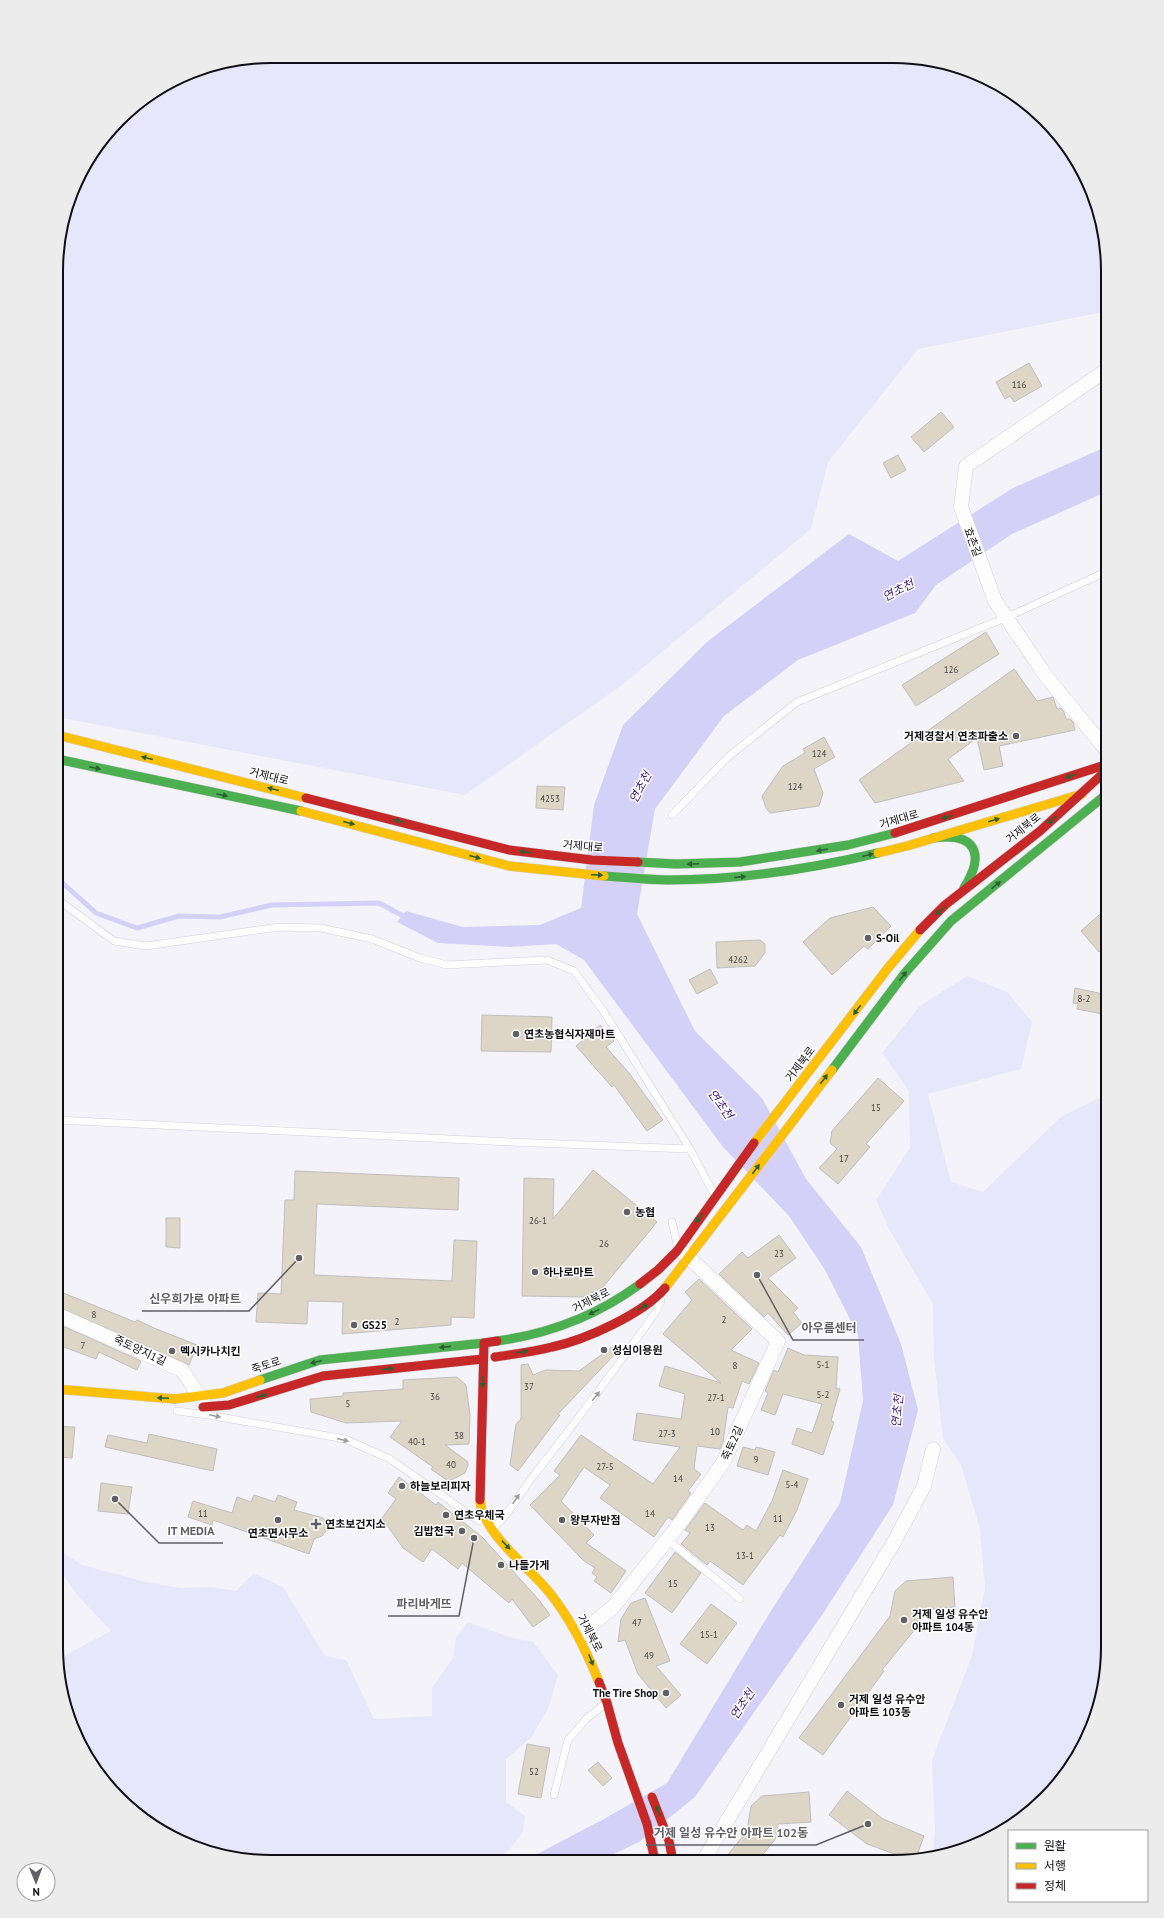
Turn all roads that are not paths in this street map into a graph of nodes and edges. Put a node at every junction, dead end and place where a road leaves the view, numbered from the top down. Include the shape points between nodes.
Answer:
1 (1101, 374) edge
2 (1101, 574) edge
3 (1004, 618) junction
4 (63, 737) edge
5 (1101, 743) edge
6 (63, 760) edge
7 (1101, 766) edge
8 (1101, 776) edge
9 (1101, 788) edge
10 (1082, 794) junction
11 (1101, 799) edge
12 (672, 815) dead end
13 (933, 838) junction
14 (958, 896) junction
15 (63, 903) edge
16 (63, 1120) edge
17 (690, 1149) junction
18 (715, 1195) junction
19 (722, 1214) junction
20 (672, 1222) dead end
21 (678, 1248) junction
22 (689, 1258) junction
23 (664, 1290) junction
24 (63, 1317) edge
25 (499, 1341) junction
26 (484, 1343) junction
27 (483, 1359) junction
28 (498, 1360) junction
29 (63, 1390) edge
30 (203, 1401) junction
31 (173, 1411) joint
32 (933, 1449) dead end
33 (491, 1529) junction
34 (668, 1540) junction
35 (554, 1583) dead end
36 (740, 1599) dead end
37 (570, 1604) dead end
38 (585, 1632) junction
39 (598, 1655) dead end
40 (611, 1701) junction
41 (629, 1745) dead end
42 (648, 1787) dead end
43 (554, 1796) dead end
44 (654, 1855) edge
45 (672, 1855) edge
46 (707, 1855) edge

1 - 3 street, 효촌길 via 966,466 961,507 995,601
2 - 3 lane
3 - 5 street, 효촌길 via 1046,676
3 - 12 lane via 797,702 728,756
7 -> 4 main road, 거제대로 via 902,831 848,845 740,862 676,864 564,857 509,850
6 -> 13 main road via 328,817 509,866 558,872 673,880 740,877 851,859
8 - 10 main road, 거제북로
9 - 10 main road
13 -> 10 main road
10 -> 14 main road, 거제북로
19 -> 11 main road via 905,973 951,922
13 - 14 main road via 963,838 977,853 973,872
14 -> 18 main road, 거제북로 via 935,915 894,961
15 - 17 lane via 114,940 146,946 279,927 321,928 372,939 420,958 447,965 547,960 574,971 604,1012
16 - 17 lane
17 - 18 lane
18 - 19 lane
18 -> 21 main road, 거제북로
19 - 22 main road
20 - 21 lane
21 - 22 street, 죽토2길
21 -> 25 main road, 거제북로 via 638,1287 593,1313 558,1328
22 - 23 main road
22 - 34 street, 죽토2길 via 778,1341 723,1463
28 -> 23 main road via 561,1345 585,1335 638,1310 653,1301
33 -> 23 lane via 500,1521 606,1382 657,1310
24 - 30 street, 죽토양지1길 via 182,1370
25 - 26 main road, 거제북로
25 - 28 main road
26 - 27 main road, 거제북로
26 -> 30 main road, 죽토로 via 320,1360
27 - 28 main road
30 -> 27 main road, 죽토로 via 237,1403 323,1376
27 -> 33 main road, 거제북로 via 480,1500 481,1510
30 -> 29 main road, 죽토로
30 - 31 main road, 죽토로
31 -> 33 lane via 345,1439 390,1459
32 - 46 street via 924,1486 894,1542
33 -> 38 main road, 거제북로
34 - 36 lane
34 - 38 street, 죽토2길 via 613,1607
35 - 37 main road, 거제북로
38 -> 40 main road, 거제북로 via 586,1649
39 - 40 main road, 거제북로
40 - 41 main road, 거제북로
40 - 43 lane via 586,1719 568,1740
40 - 44 main road, 거제북로 via 618,1743 647,1824
45 -> 42 main road via 662,1820

